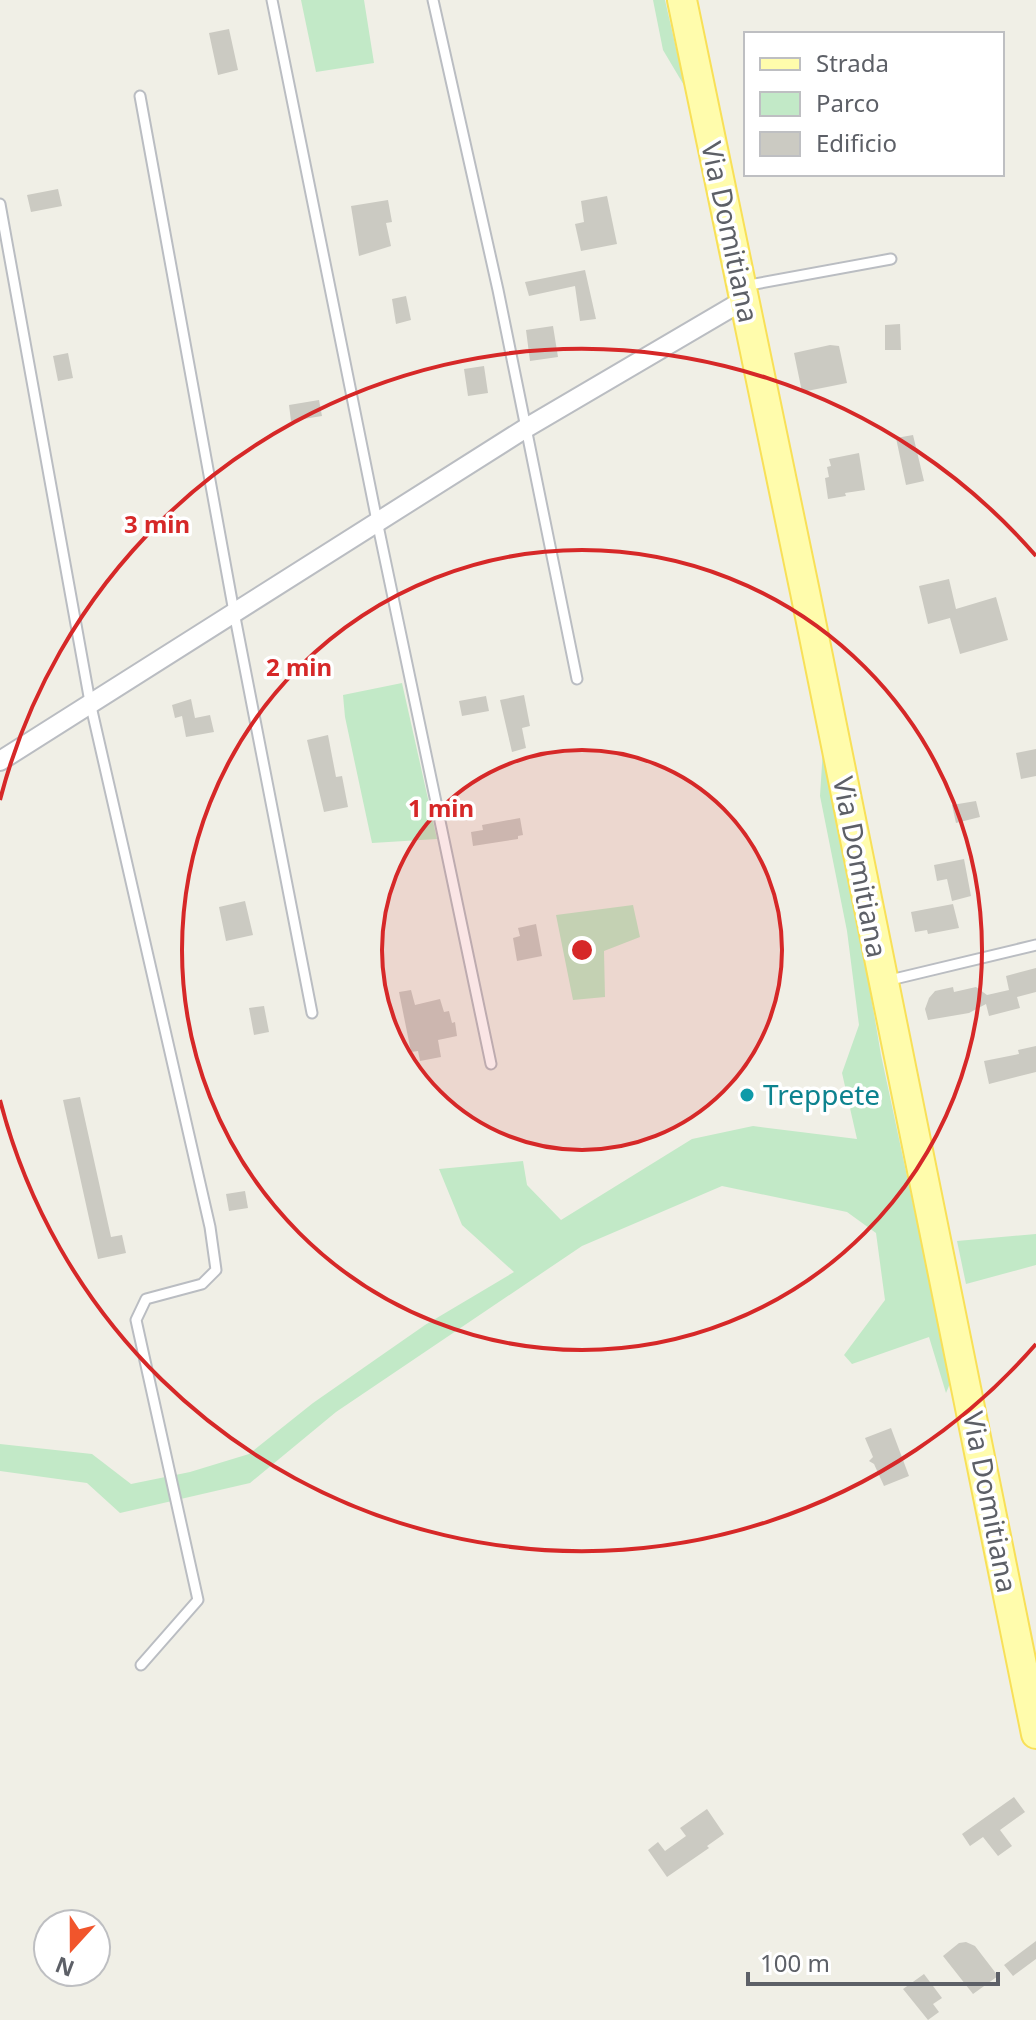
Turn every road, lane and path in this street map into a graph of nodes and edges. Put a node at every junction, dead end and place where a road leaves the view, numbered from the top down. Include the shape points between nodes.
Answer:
1 (272, 0) edge
2 (433, 0) edge
3 (682, 0) edge
4 (140, 96) dead end
5 (0, 204) edge
6 (891, 259) dead end
7 (742, 293) junction
8 (526, 428) junction
9 (377, 521) junction
10 (234, 612) junction
11 (577, 679) dead end
12 (90, 702) junction
13 (0, 761) edge
14 (1036, 945) edge
15 (883, 982) junction
16 (312, 1013) dead end
17 (491, 1064) dead end
18 (141, 1665) dead end
19 (1036, 1734) edge

1 - 9 lane
2 - 8 lane
3 - 7 main road, Via Domitiana
4 - 10 lane
5 - 12 lane
6 - 7 lane
7 - 8 street
7 - 15 main road, Via Domitiana
8 - 9 street
8 - 11 lane
9 - 10 street
9 - 17 lane
10 - 12 street
10 - 16 lane
12 - 13 street
12 - 18 lane via 216,1270 202,1284 146,1299 136,1320 198,1600
14 - 15 lane
15 - 19 main road, Via Domitiana

